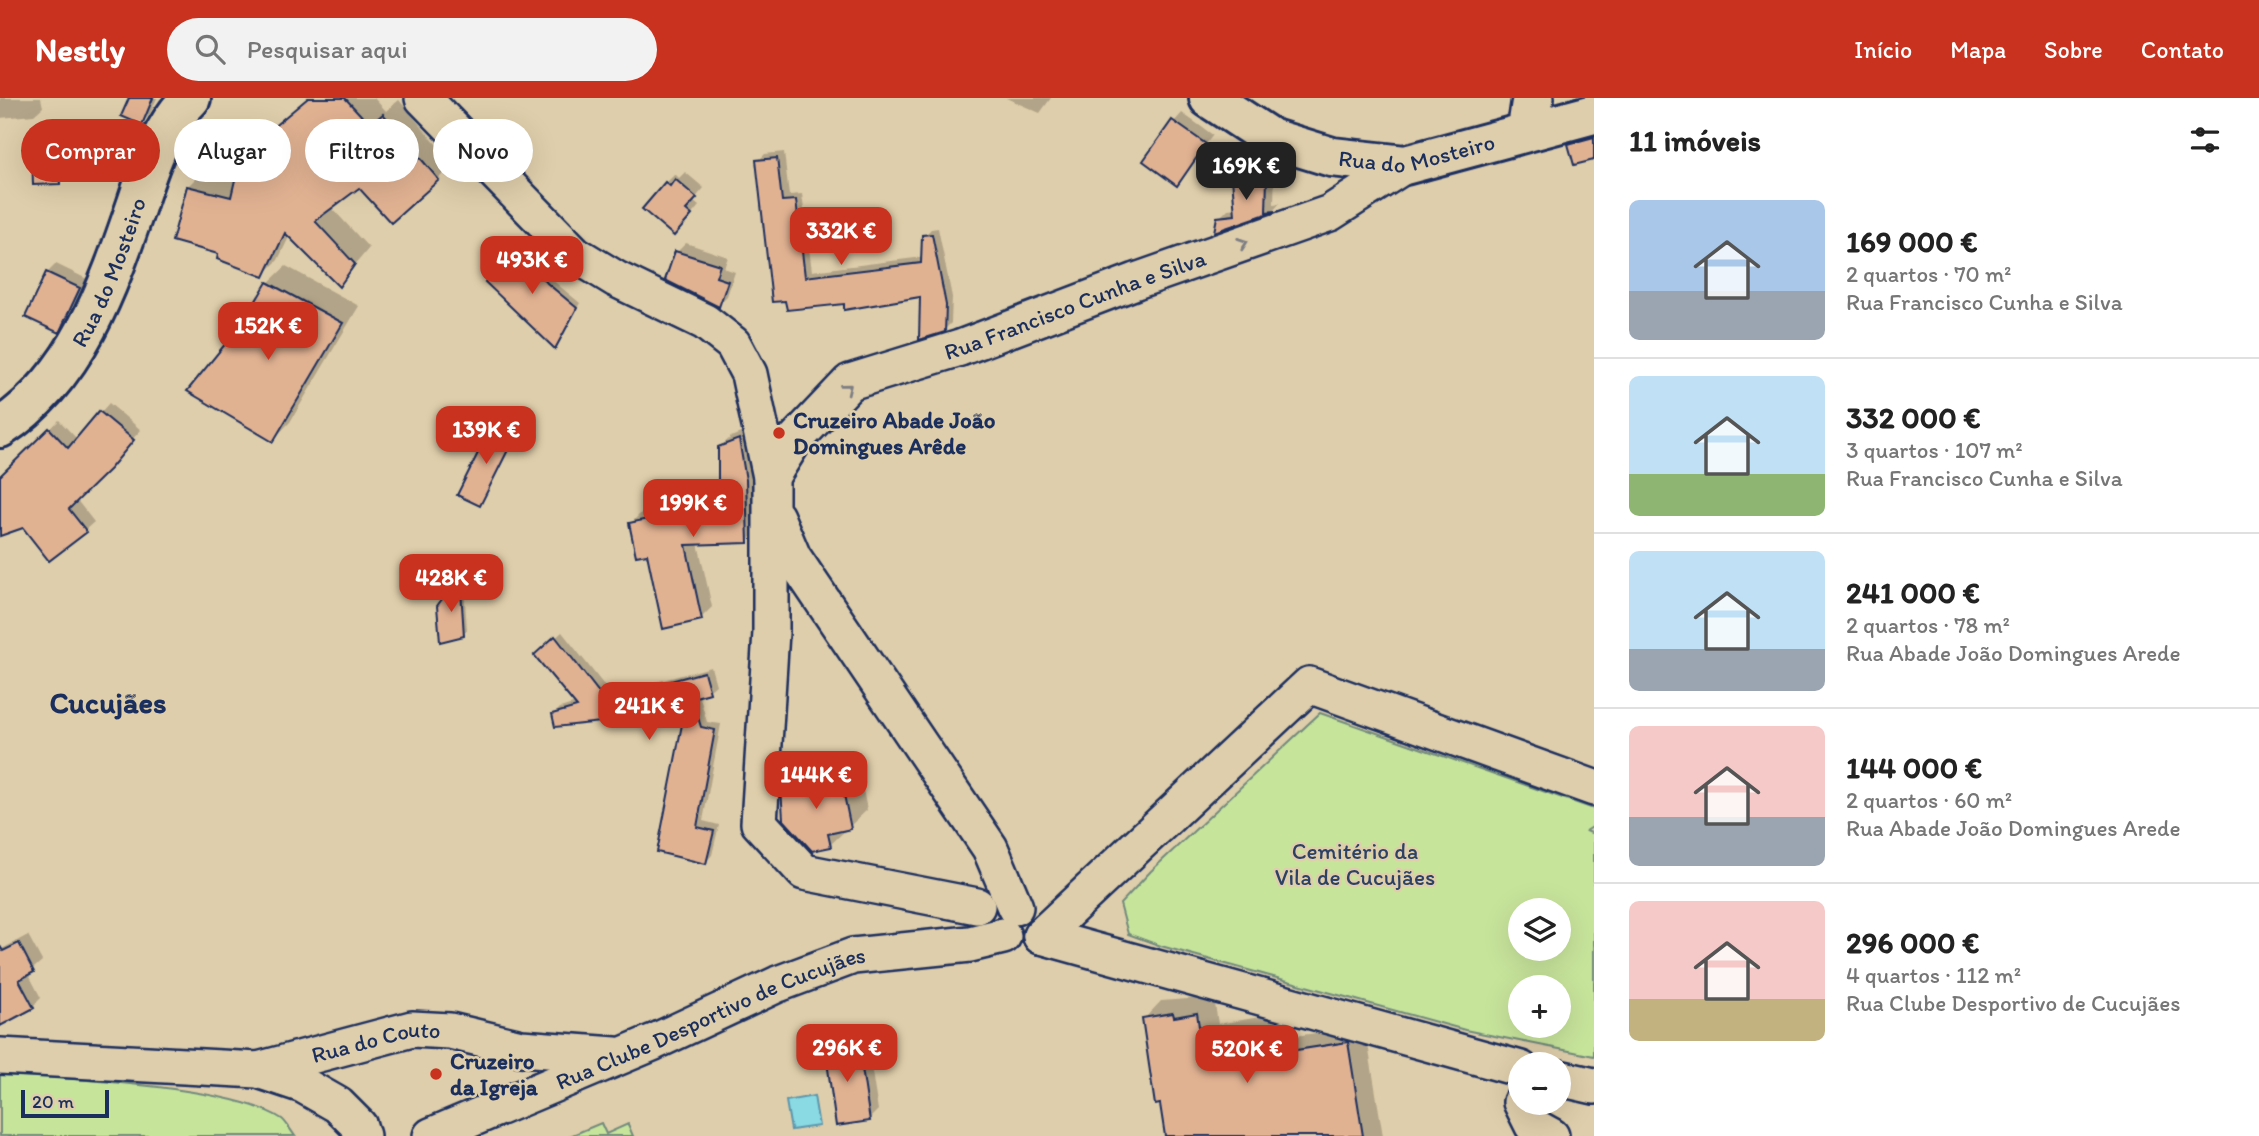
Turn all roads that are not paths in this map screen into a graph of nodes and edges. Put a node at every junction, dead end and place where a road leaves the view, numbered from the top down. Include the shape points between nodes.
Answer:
1 (191, 98) edge
2 (423, 98) edge
3 (1209, 98) edge
4 (1594, 114) edge
5 (1530, 115) edge
6 (1405, 165) junction
7 (0, 428) edge
8 (771, 491) junction
9 (1594, 788) edge
10 (976, 906) dead end
11 (1009, 921) junction
12 (1041, 936) junction
13 (622, 1055) junction
14 (0, 1056) edge
15 (1508, 1065) edge
16 (258, 1070) junction
17 (1571, 1081) edge
18 (1594, 1086) edge
19 (1528, 1115) edge
20 (362, 1136) edge
21 (431, 1136) edge
22 (1551, 1136) edge

1 - 7 main road, Rua do Mosteiro via 175,113 150,163 108,286 72,356 27,411
2 - 8 street via 575,254 615,279 705,322 733,344 749,374
3 - 6 main road, Rua do Mosteiro via 1270,138 1332,157
4 - 5 main road, Rua do Mosteiro
5 - 6 main road, Rua do Mosteiro
8 -> 6 street, Rua Francisco Cunha e Silva via 793,442 850,383 960,348 1330,213
8 - 10 street via 771,632 759,823 804,872
8 - 11 street via 793,557 990,848
9 - 12 street via 1309,685
11 - 12 street via 1008,944 1026,947
11 - 13 street, Rua Clube Desportivo de Cucujães via 970,944 853,956 778,984
12 - 15 street
13 - 16 street, Rua do Couto via 522,1048 450,1031 412,1029
13 - 21 street, Rua Clube Desportivo de Cucujães
14 - 16 street, Rua do Couto
16 - 20 street, Rua do Couto via 303,1085 338,1105 359,1126
17 - 18 street
19 - 22 street via 1533,1126

